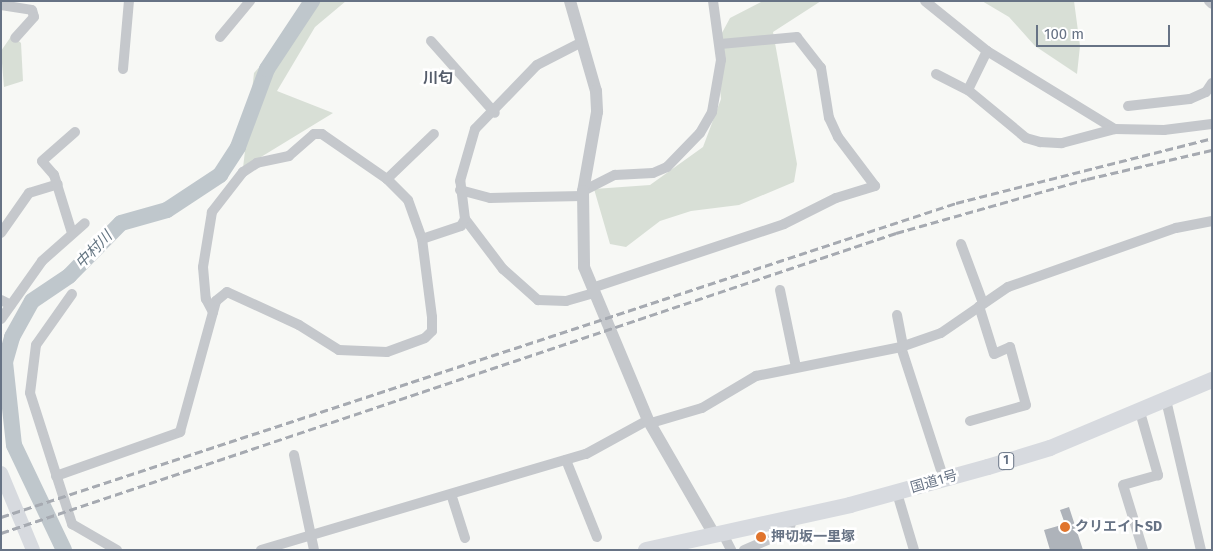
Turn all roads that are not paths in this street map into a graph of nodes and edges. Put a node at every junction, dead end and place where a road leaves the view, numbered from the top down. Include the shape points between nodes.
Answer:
1 (129, 1) edge
2 (250, 1) edge
3 (570, 1) edge
4 (713, 1) edge
5 (925, 1) edge
6 (1, 5) edge
7 (220, 37) dead end
8 (15, 38) dead end
9 (432, 41) dead end
10 (580, 43) junction
11 (720, 44) junction
12 (987, 52) junction
13 (123, 69) dead end
14 (936, 74) dead end
15 (1212, 83) edge
16 (968, 90) junction
17 (1128, 106) dead end
18 (494, 113) junction
19 (1212, 124) edge
20 (1115, 130) junction
21 (75, 132) dead end
22 (434, 134) dead end
23 (387, 179) junction
24 (58, 184) junction
25 (460, 190) junction
26 (583, 193) junction
27 (465, 220) junction
28 (1212, 221) edge
29 (85, 223) dead end
30 (1, 233) edge
31 (72, 233) junction
32 (422, 239) junction
33 (961, 244) dead end
34 (780, 290) dead end
35 (594, 293) junction
36 (72, 294) dead end
37 (6, 303) edge
38 (981, 304) junction
39 (213, 312) junction
40 (897, 315) dead end
41 (1, 319) edge
42 (902, 347) junction
43 (796, 368) junction
44 (1212, 380) edge
45 (1166, 400) junction
46 (1140, 412) junction
47 (970, 420) dead end
48 (650, 422) junction
49 (294, 455) dead end
50 (566, 460) junction
51 (1, 473) edge
52 (56, 476) junction
53 (944, 479) junction
54 (897, 493) junction
55 (452, 497) junction
56 (792, 518) junction
57 (310, 535) junction
58 (719, 535) junction
59 (597, 537) dead end
60 (465, 538) dead end
61 (33, 550) edge
62 (117, 550) edge
63 (261, 550) edge
64 (314, 550) edge
65 (646, 550) edge
66 (731, 550) edge
67 (744, 550) edge
68 (914, 550) edge
69 (1143, 550) edge
70 (1201, 550) edge

1 - 13 street
2 - 7 street
3 - 10 street
4 - 11 street
5 - 12 street
6 - 8 street via 32,10 34,17
9 - 18 street
10 - 18 street via 537,65
10 - 26 street via 596,91 597,112
11 - 26 street via 712,112 688,146 667,167 653,173 615,174
11 - 35 street via 797,37 821,68 829,118 838,137 875,186 836,198 784,224
12 - 16 street
12 - 20 street
14 - 16 street
15 - 17 street via 1206,92 1190,99
16 - 20 street via 1026,138 1040,142 1062,143
18 - 25 street via 475,129
19 - 20 street via 1164,130
21 - 24 street via 42,161
22 - 23 street
23 - 32 street via 408,200
23 - 39 street via 322,134 314,134 288,156 257,163 243,172 212,212 203,267 206,299
24 - 30 street via 29,193
24 - 31 street
25 - 26 street via 490,198
25 - 27 street
26 - 35 street via 581,239
27 - 32 street via 461,226
27 - 35 street via 503,269 538,300 566,301
28 - 38 street via 1176,228 1048,272
29 - 31 street
31 - 37 street via 42,260
32 - 39 street via 432,330 404,348 339,350 227,292 216,301
33 - 38 street
34 - 43 street
35 - 48 street
36 - 52 street via 36,345 29,380 32,406
37 - 41 street
38 - 42 street via 941,333
38 - 47 street via 994,354 1010,346 1026,405
39 - 52 street via 180,432
40 - 42 street
42 - 43 street
42 - 53 street
43 - 48 street via 756,376 702,408
44 - 45 highway, 国道1号 / 1
45 - 46 highway, 国道1号 / 1
45 - 70 street
46 - 53 highway, 国道1号 / 1 via 1050,448
46 - 69 street via 1158,475 1123,485
48 - 50 street
48 - 58 street
49 - 57 street
50 - 55 street
50 - 59 street
51 - 61 main road
52 - 62 street via 72,524
53 - 54 highway, 国道1号 / 1
54 - 56 highway, 国道1号 / 1
54 - 68 street
55 - 57 street
55 - 60 street
56 - 58 highway, 国道1号 / 1
56 - 67 street via 789,531
57 - 63 street
57 - 64 street
58 - 65 highway, 国道1号 / 1
58 - 66 street

